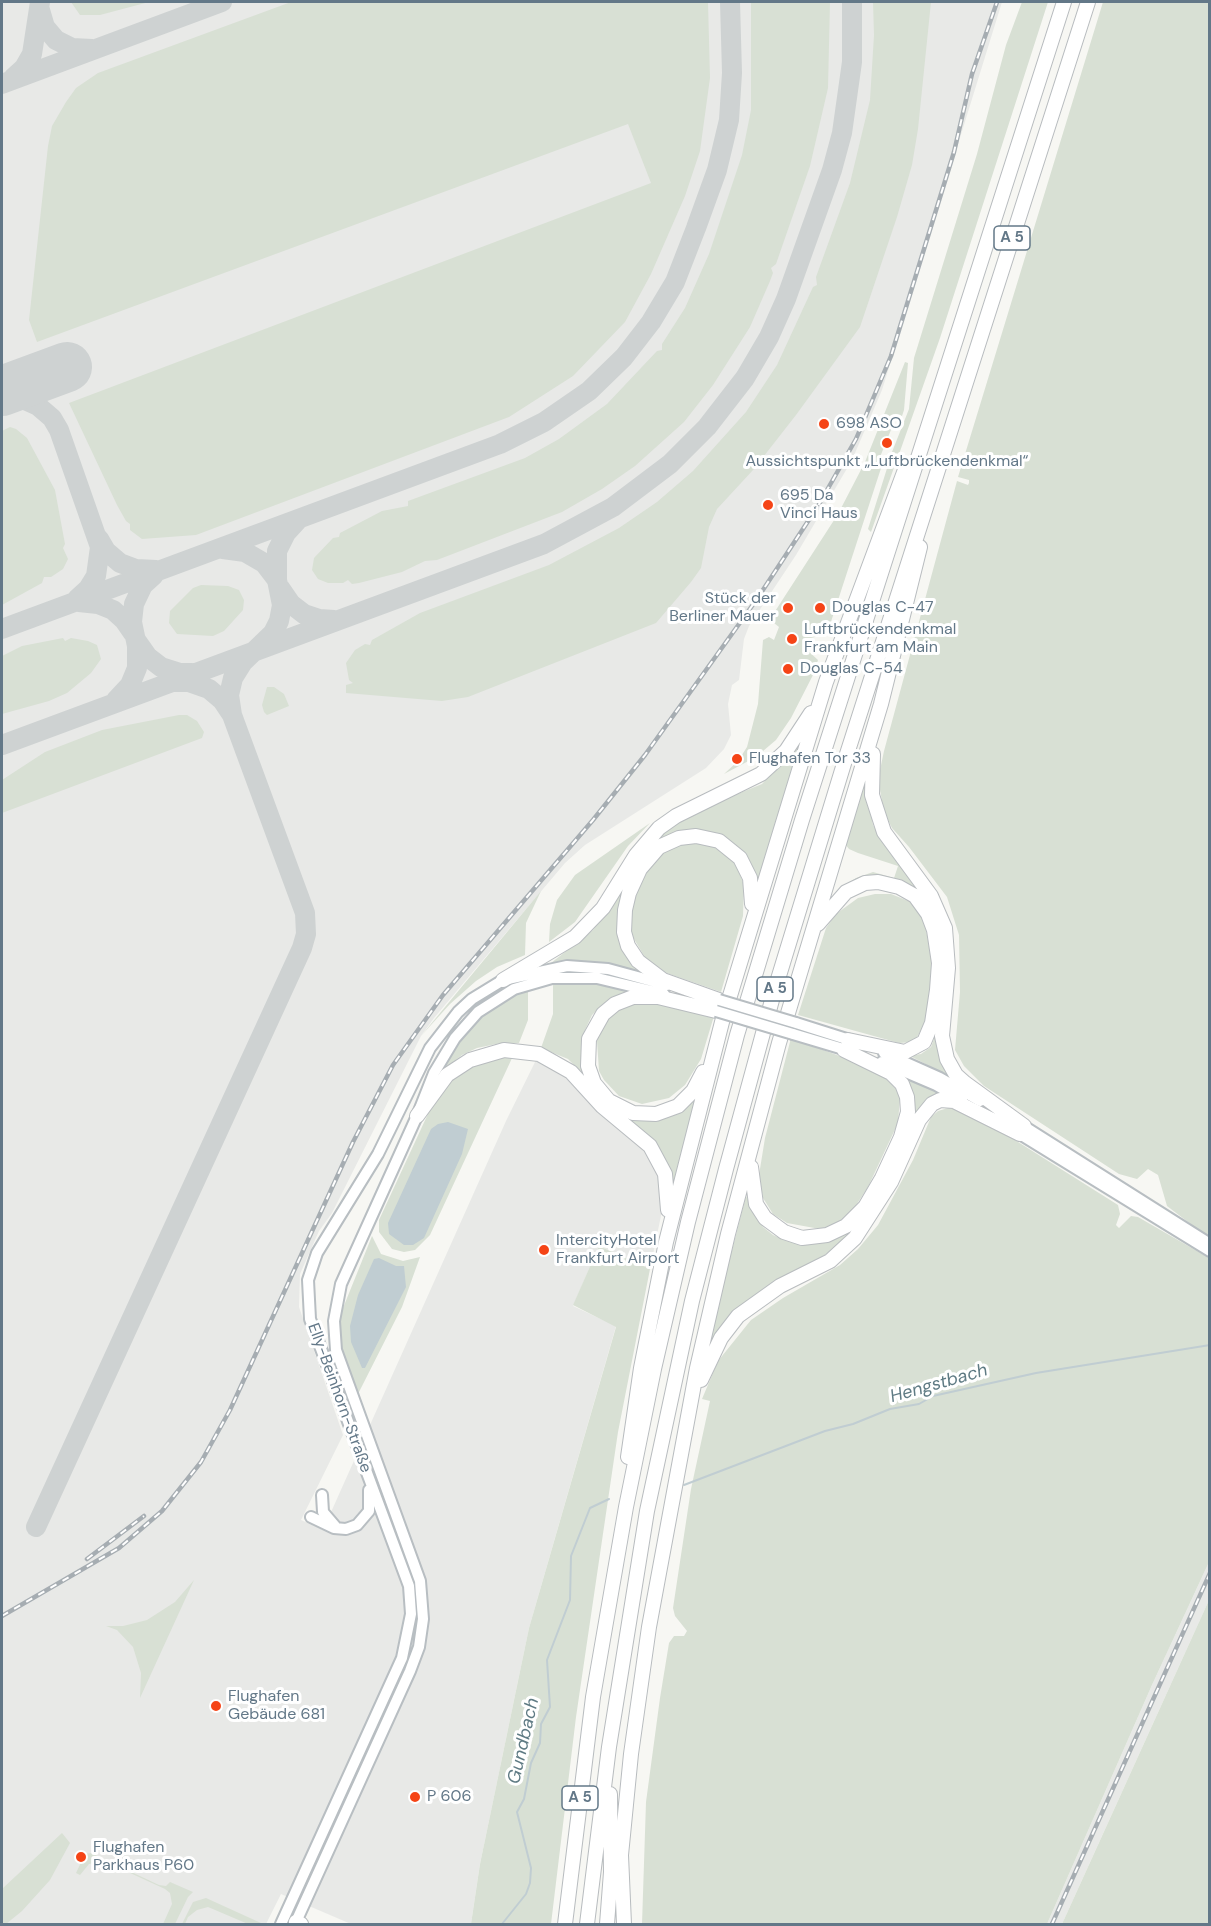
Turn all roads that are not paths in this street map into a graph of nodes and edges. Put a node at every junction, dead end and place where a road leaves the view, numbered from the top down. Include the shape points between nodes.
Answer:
1 (1064, 2) edge
2 (1088, 2) edge
3 (929, 420) junction
4 (935, 475) junction
5 (826, 682) junction
6 (886, 687) junction
7 (811, 933) junction
8 (746, 939) junction
9 (526, 974) junction
10 (503, 980) joint
11 (719, 1011) junction
12 (846, 1045) junction
13 (417, 1116) junction
14 (1022, 1130) junction
15 (755, 1134) junction
16 (666, 1242) junction
17 (1209, 1244) edge
18 (1209, 1251) edge
19 (689, 1413) junction
20 (368, 1474) junction
21 (322, 1495) dead end
22 (626, 1507) junction
23 (311, 1517) dead end
24 (341, 1528) junction
25 (609, 1747) junction
26 (621, 1855) junction
27 (608, 1920) edge
28 (291, 1922) edge
29 (565, 1924) edge
30 (587, 1924) edge
31 (624, 1924) edge

1 - 3 highway, A 5
2 - 4 highway, A 5
3 - 5 highway via 892,498
3 - 22 highway, A 5 via 737,1035 672,1287
4 - 6 highway
4 - 25 highway, A 5 via 793,928 723,1180 692,1301 649,1501
5 - 8 highway
5 - 9 highway via 807,721 781,756 754,778 688,809 659,828 636,855 603,908 575,937
6 - 7 highway
6 - 14 highway via 872,762 872,795 884,832 931,896 945,928 948,954 944,1052 956,1075
7 - 12 highway via 843,895 871,882 909,892 933,924 938,983 932,1023 924,1042 905,1052
7 - 15 highway
8 - 11 highway
8 - 11 highway via 752,886 744,863 729,847 705,837 679,838 659,847 639,869 624,918 626,940 633,953 663,980
9 - 10 highway
9 - 11 street, Elly-Beinhorn-Straße via 579,966 608,969
9 - 13 street, Elly-Beinhorn-Straße via 487,1005 455,1038 434,1073
10 - 20 street, Elly-Beinhorn-Straße via 458,1012 430,1048 378,1154 325,1238 310,1270 310,1319
11 - 11 highway via 697,1086 674,1107 656,1114 633,1113 609,1101 594,1083 588,1065 589,1039 598,1020 615,1004 649,996
11 - 12 street, Elly-Beinhorn-Straße, bridge
11 - 16 highway
12 - 14 street, Elly-Beinhorn-Straße via 936,1085
12 - 15 highway via 891,1073 904,1088 908,1102 903,1130 882,1178 852,1221 815,1238 796,1236 772,1225 759,1209 753,1193 750,1174
13 - 16 highway via 447,1075 458,1067 493,1052 539,1054 571,1072 657,1157 667,1184
13 - 28 street, Elly-Beinhorn-Straße via 341,1284 333,1331 354,1402 420,1581 422,1634 410,1671
14 - 17 street
14 - 18 street
14 - 19 highway via 954,1101 940,1100 928,1108 878,1206 860,1232 830,1261 780,1286 738,1316 712,1354
15 - 19 highway via 706,1324
16 - 22 highway via 630,1429
19 - 26 highway via 649,1627
20 - 24 street via 368,1514 357,1526
20 - 28 street, Elly-Beinhorn-Straße via 409,1586 410,1627 402,1658
21 - 24 street via 324,1515
22 - 29 highway, A 5 via 593,1697
23 - 24 street
25 - 27 highway
25 - 30 highway, A 5
26 - 27 highway
26 - 31 highway

